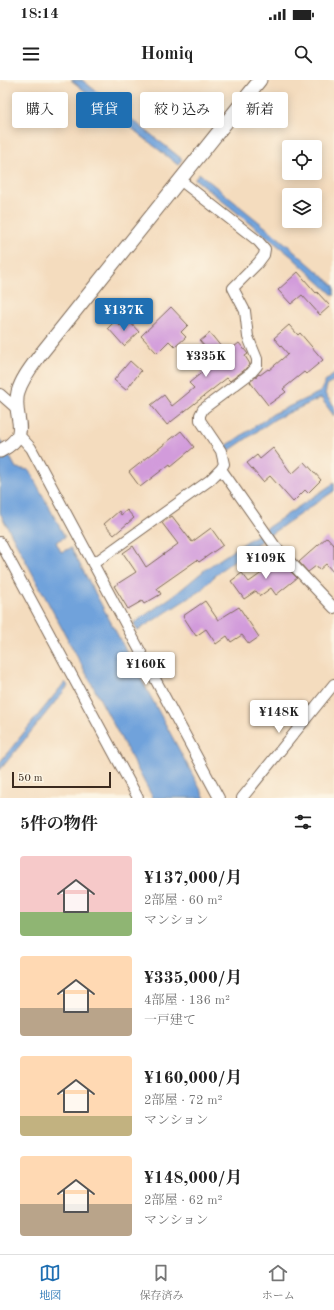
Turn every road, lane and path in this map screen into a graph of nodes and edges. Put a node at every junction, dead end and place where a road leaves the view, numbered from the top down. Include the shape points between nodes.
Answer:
1 (260, 80) edge
2 (180, 180) junction
3 (0, 394) edge
4 (17, 409) junction
5 (19, 434) junction
6 (5, 448) edge
7 (220, 469) junction
8 (0, 542) edge
9 (93, 564) junction
10 (334, 608) edge
11 (334, 684) edge
12 (138, 798) edge
13 (219, 798) edge
14 (242, 798) edge

1 - 2 street
2 - 4 street via 36,360 18,392
2 - 7 street via 265,249 264,256 233,288 245,311 248,337 257,359 257,366 203,409 200,415 200,420 220,450 224,464
3 - 4 street
4 - 5 street
5 - 6 street via 16,440
5 - 9 street via 31,448
7 - 9 street via 210,480
7 - 10 street via 276,546
8 - 12 street
9 - 13 street
11 - 14 street

